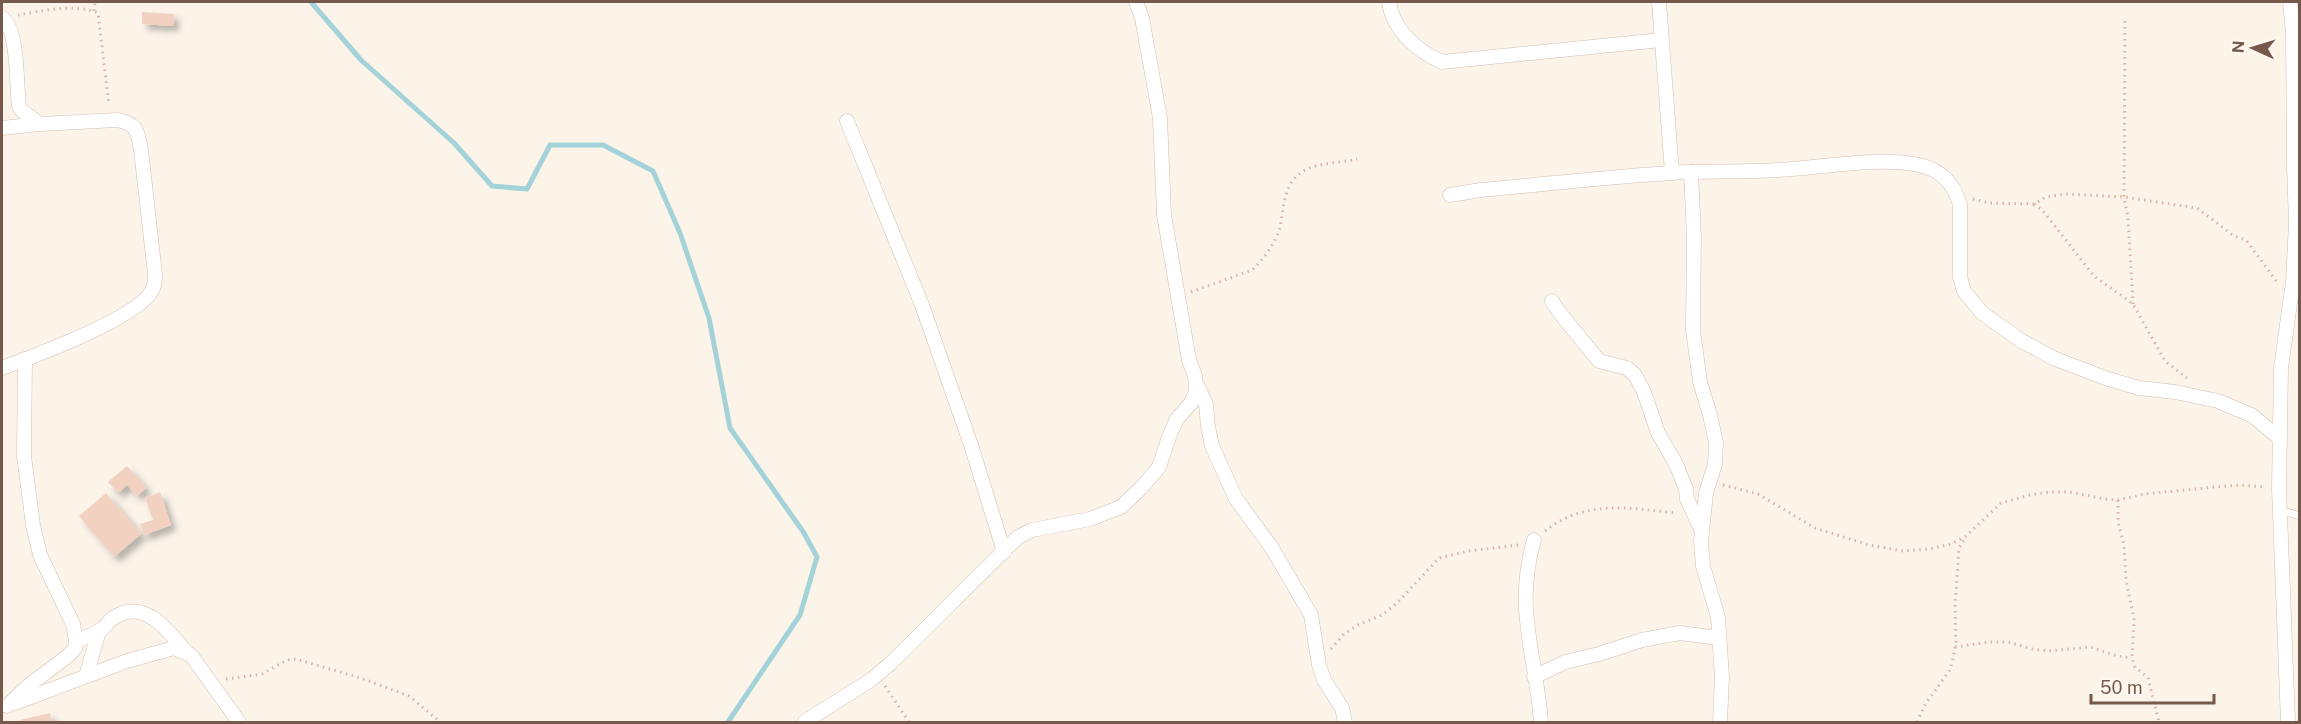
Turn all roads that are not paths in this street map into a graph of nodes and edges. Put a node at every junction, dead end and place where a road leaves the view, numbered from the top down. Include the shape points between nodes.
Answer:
1 (1136, 2) edge
2 (1389, 2) edge
3 (1659, 2) edge
4 (2290, 2) edge
5 (2, 18) edge
6 (1661, 40) junction
7 (847, 121) dead end
8 (40, 124) junction
9 (2, 128) edge
10 (1691, 172) junction
11 (1672, 173) junction
12 (1450, 195) dead end
13 (1552, 300) dead end
14 (2294, 311) edge
15 (25, 359) junction
16 (2, 368) edge
17 (1197, 385) junction
18 (2280, 439) junction
19 (2280, 510) junction
20 (2300, 516) edge
21 (1701, 529) junction
22 (1534, 540) road end
23 (1004, 552) junction
24 (99, 631) junction
25 (1718, 638) junction
26 (76, 641) junction
27 (186, 652) junction
28 (86, 676) junction
29 (1534, 677) junction
30 (4, 707) edge
31 (239, 723) edge
32 (804, 723) edge
33 (1345, 723) edge
34 (1541, 723) edge
35 (1720, 723) edge
36 (2288, 723) edge

1 - 17 street via 1160,118 1164,215 1189,360
2 - 6 street via 1396,24 1411,42 1442,62
3 - 6 street
4 - 14 street via 2296,223 2290,296
5 - 8 street via 11,33 19,106
6 - 11 street
7 - 23 street via 922,305
8 - 9 street
8 - 15 street via 115,121 134,127 138,134 155,285 151,294 130,310
10 - 11 street
10 - 18 street via 1906,163 1936,171 1946,178 1960,204 1960,277 1964,291 1982,313 2020,340 2074,366 2139,388 2218,401 2253,416
10 - 21 street via 1693,330 1700,382 1716,442
11 - 12 street
13 - 21 street via 1599,361 1628,368 1635,375
14 - 18 street via 2281,368
15 - 16 street
15 - 26 street via 24,456 33,525 40,555 73,624
17 - 23 street via 1191,403 1170,434 1159,467 1121,507 1090,519 1032,530 1018,537
17 - 33 street via 1206,404 1212,446 1236,499 1272,548 1311,615 1318,665 1342,708
18 - 19 street
19 - 20 lane
19 - 36 street
21 - 25 street via 1703,566 1718,617
22 - 29 street via 1525,581
23 - 32 street via 877,675
24 - 26 street
24 - 27 street via 124,612 137,611 166,627
24 - 28 street
25 - 29 street via 1662,635 1565,662
25 - 35 street via 1722,677
26 - 30 street via 69,655
27 - 28 street via 167,648
27 - 31 street
28 - 30 street
29 - 34 street

